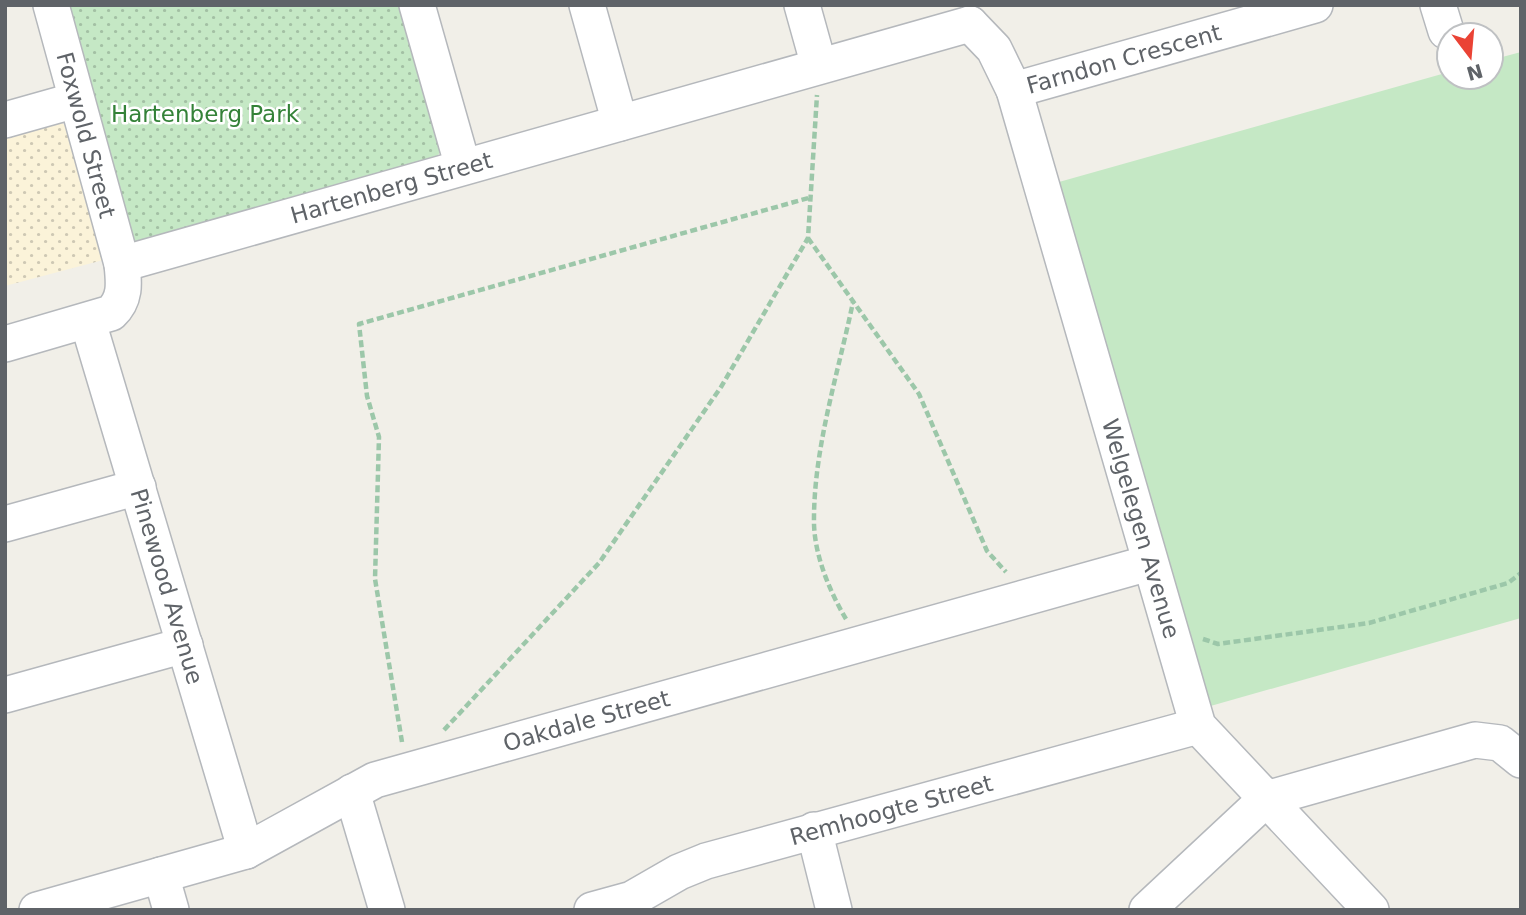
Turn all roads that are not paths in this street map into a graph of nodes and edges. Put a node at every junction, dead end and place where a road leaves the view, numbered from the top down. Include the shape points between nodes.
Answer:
1 (51, 5) edge
2 (417, 5) edge
3 (587, 5) edge
4 (802, 5) edge
5 (1315, 5) edge
6 (972, 15) edge
7 (819, 66) junction
8 (1014, 90) junction
9 (76, 100) junction
10 (5, 120) edge
11 (620, 123) junction
12 (463, 167) junction
13 (122, 264) junction
14 (88, 322) junction
15 (5, 344) edge
16 (138, 487) junction
17 (5, 524) edge
18 (1149, 562) junction
19 (185, 645) junction
20 (5, 695) edge
21 (1198, 726) junction
22 (1521, 760) edge
23 (352, 792) junction
24 (1266, 799) junction
25 (814, 830) junction
26 (246, 851) junction
27 (161, 875) junction
28 (37, 910) edge
29 (171, 910) edge
30 (387, 910) edge
31 (592, 910) edge
32 (834, 910) edge
33 (1147, 910) edge
34 (1371, 910) edge

1 - 9 street, Foxwold Street
2 - 12 street
3 - 11 street
4 - 7 street
5 - 8 street, Farndon Crescent
6 - 7 street, Hartenberg Street
6 - 8 street, Welgelegen Avenue
7 - 11 street, Hartenberg Street
8 - 18 street, Welgelegen Avenue
9 - 10 street
9 - 13 street, Foxwold Street
11 - 12 street, Hartenberg Street
12 - 13 street, Hartenberg Street
13 - 14 street via 121,300 111,313
14 - 15 street
14 - 16 street, Pinewood Avenue
16 - 17 street
16 - 19 street, Pinewood Avenue
18 - 21 street, Welgelegen Avenue
18 - 23 street, Oakdale Street via 375,779
19 - 20 street
19 - 26 street, Pinewood Avenue
21 - 24 street, Welgelegen Avenue
21 - 25 street, Remhoogte Street
22 - 24 street via 1500,743 1475,740
23 - 26 street, Oakdale Street
23 - 30 street
24 - 33 street
24 - 34 street, Welgelegen Avenue
25 - 31 street, Remhoogte Street via 692,866 632,899
25 - 32 street
26 - 27 street, Oakdale Street
27 - 28 street, Oakdale Street
27 - 29 street

